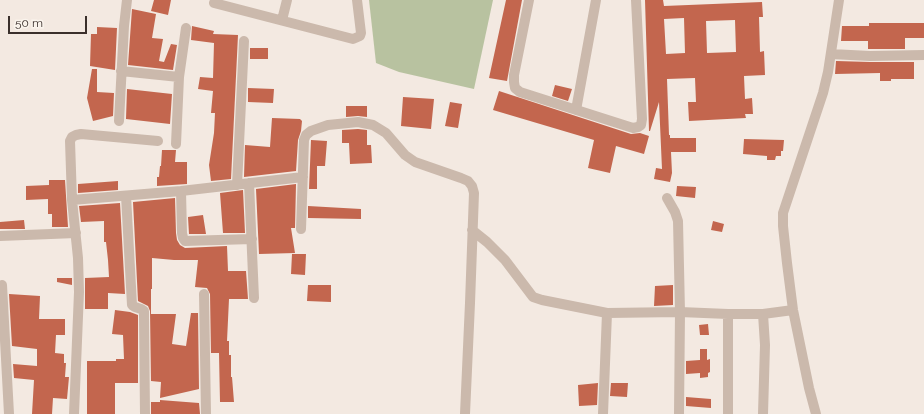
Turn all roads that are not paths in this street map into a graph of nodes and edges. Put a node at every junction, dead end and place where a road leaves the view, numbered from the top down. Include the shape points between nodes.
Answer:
1 (127, 0) edge
2 (287, 0) edge
3 (357, 0) edge
4 (529, 0) edge
5 (596, 0) edge
6 (636, 0) edge
7 (839, 0) edge
8 (214, 3) dead end
9 (230, 4) edge
10 (282, 20) junction
11 (186, 28) dead end
12 (244, 41) dead end
13 (831, 54) junction
14 (924, 55) edge
15 (121, 71) junction
16 (179, 77) junction
17 (576, 110) junction
18 (119, 121) dead end
19 (158, 141) dead end
20 (176, 144) dead end
21 (303, 177) junction
22 (249, 183) junction
23 (237, 185) junction
24 (181, 191) junction
25 (126, 196) junction
26 (667, 198) dead end
27 (72, 200) junction
28 (301, 229) dead end
29 (472, 230) junction
30 (76, 233) junction
31 (0, 236) edge
32 (252, 239) junction
33 (2, 285) dead end
34 (204, 294) dead end
35 (254, 298) dead end
36 (793, 310) junction
37 (680, 312) junction
38 (607, 313) junction
39 (728, 314) junction
40 (763, 314) junction
41 (8, 414) edge
42 (74, 414) edge
43 (145, 414) edge
44 (206, 414) edge
45 (464, 414) edge
46 (603, 414) edge
47 (679, 414) edge
48 (728, 414) edge
49 (763, 414) edge
50 (816, 414) edge

1 - 15 street
2 - 10 street
3 - 10 street via 361,33 357,38
4 - 17 street via 514,75 515,88 520,92
5 - 17 street
6 - 17 street via 641,125 633,128
7 - 13 street
8 - 9 street
9 - 10 street
11 - 16 street
12 - 23 street
13 - 14 street
13 - 36 street via 823,93 783,213
15 - 16 street
15 - 18 street
16 - 20 street
19 - 27 street via 81,134 72,137
21 - 22 street
21 - 28 street
21 - 29 street via 304,140 311,131 328,125 358,122 373,125 386,133 404,155 415,162 468,181 474,193
22 - 23 street
22 - 32 street
23 - 24 street
24 - 25 street
24 - 32 street via 182,234 185,241
25 - 27 street
25 - 43 street via 132,305 144,311
26 - 37 street via 678,221
27 - 30 street
29 - 38 street via 505,260 533,297
29 - 45 street
30 - 31 street
30 - 42 street via 79,292
32 - 35 street
33 - 41 street
34 - 44 street
36 - 40 street
36 - 50 street
37 - 38 street
37 - 39 street
37 - 47 street
38 - 46 street
39 - 40 street
39 - 48 street
40 - 49 street

